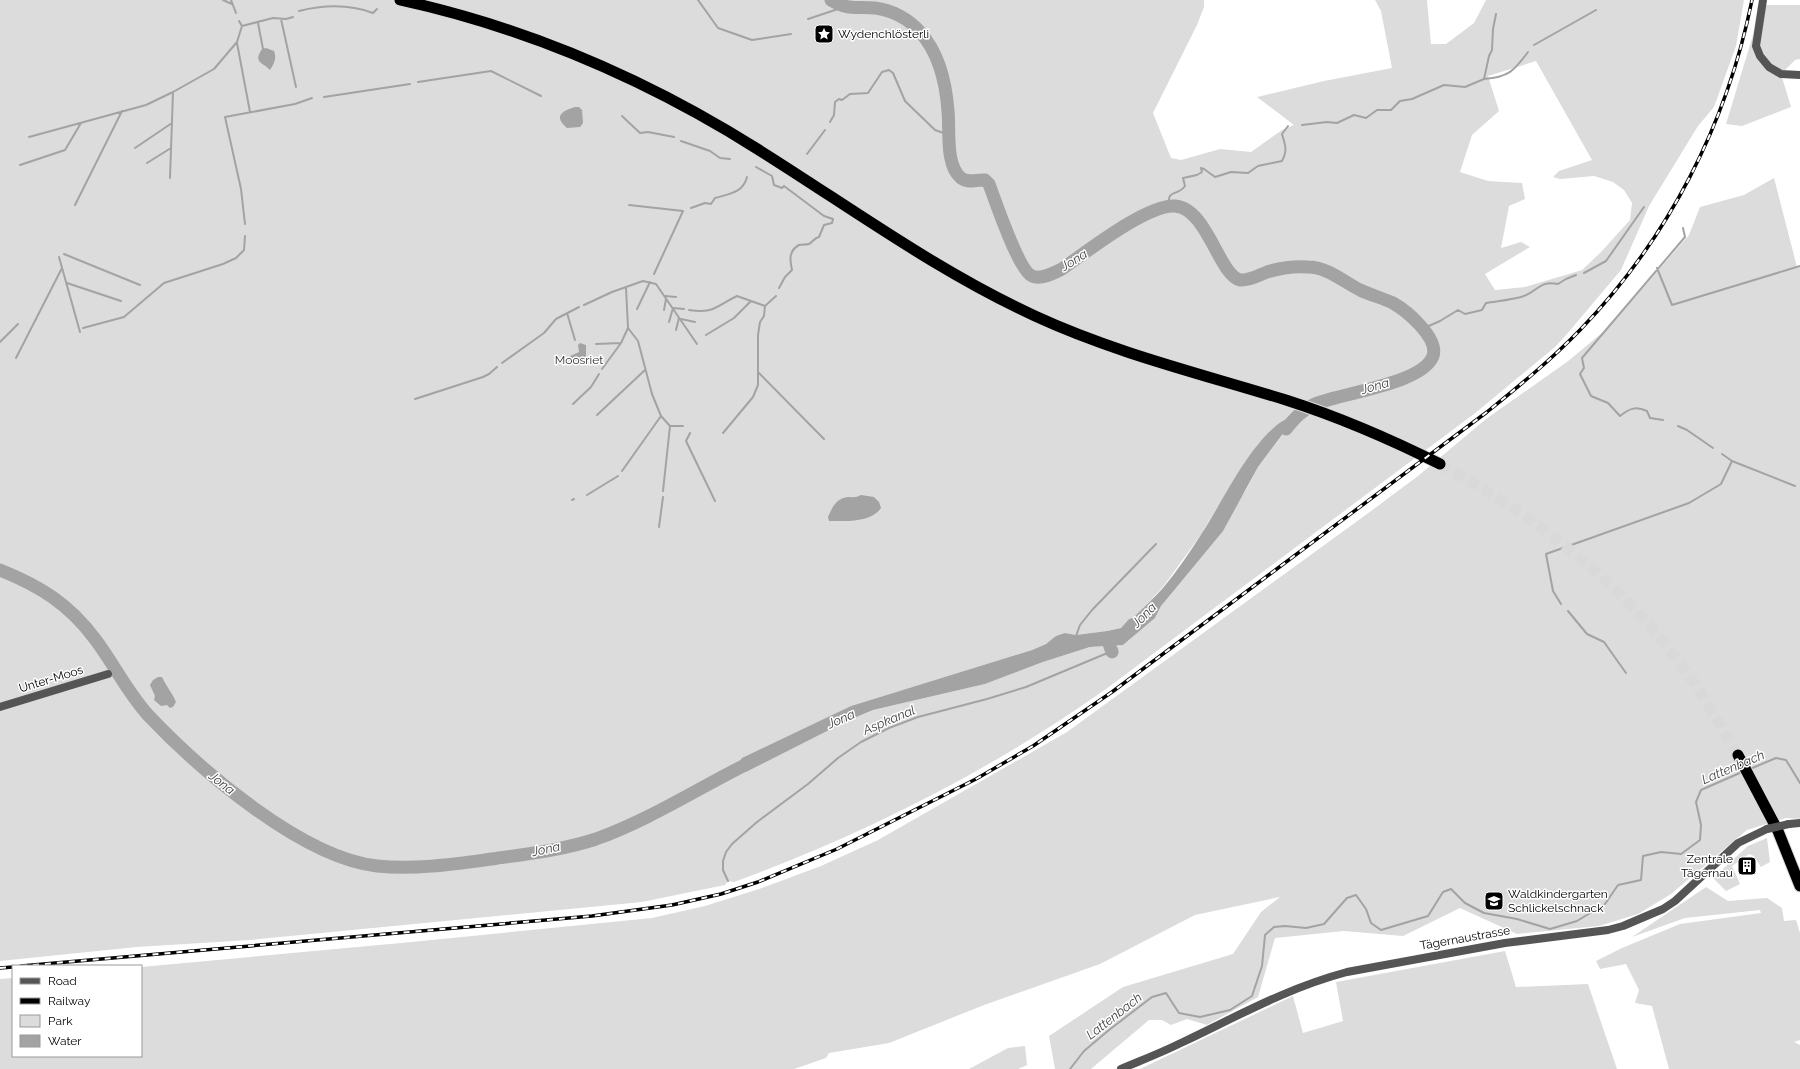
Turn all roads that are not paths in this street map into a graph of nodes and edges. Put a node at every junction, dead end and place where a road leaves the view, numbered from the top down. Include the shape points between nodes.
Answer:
1 (400, 0) edge
2 (1763, 0) edge
3 (1800, 75) edge
4 (1440, 464) tunnel mouth
5 (108, 674) dead end
6 (0, 707) edge
7 (1741, 760) tunnel mouth
8 (1800, 823) edge
9 (1800, 886) edge
10 (1121, 1069) edge

1 - 4 highway via 472,18 525,36 587,59 655,90 758,149 947,270 1035,316 1135,354 1346,421
2 - 3 street via 1756,46 1760,56 1769,67 1781,74
5 - 6 street, Unter-Moos
7 - 9 highway via 1778,831
8 - 10 street, Tägernaustrasse, bridge via 1767,829 1738,843 1675,901 1639,920 1608,930 1505,943 1323,978 1275,996 1182,1043

